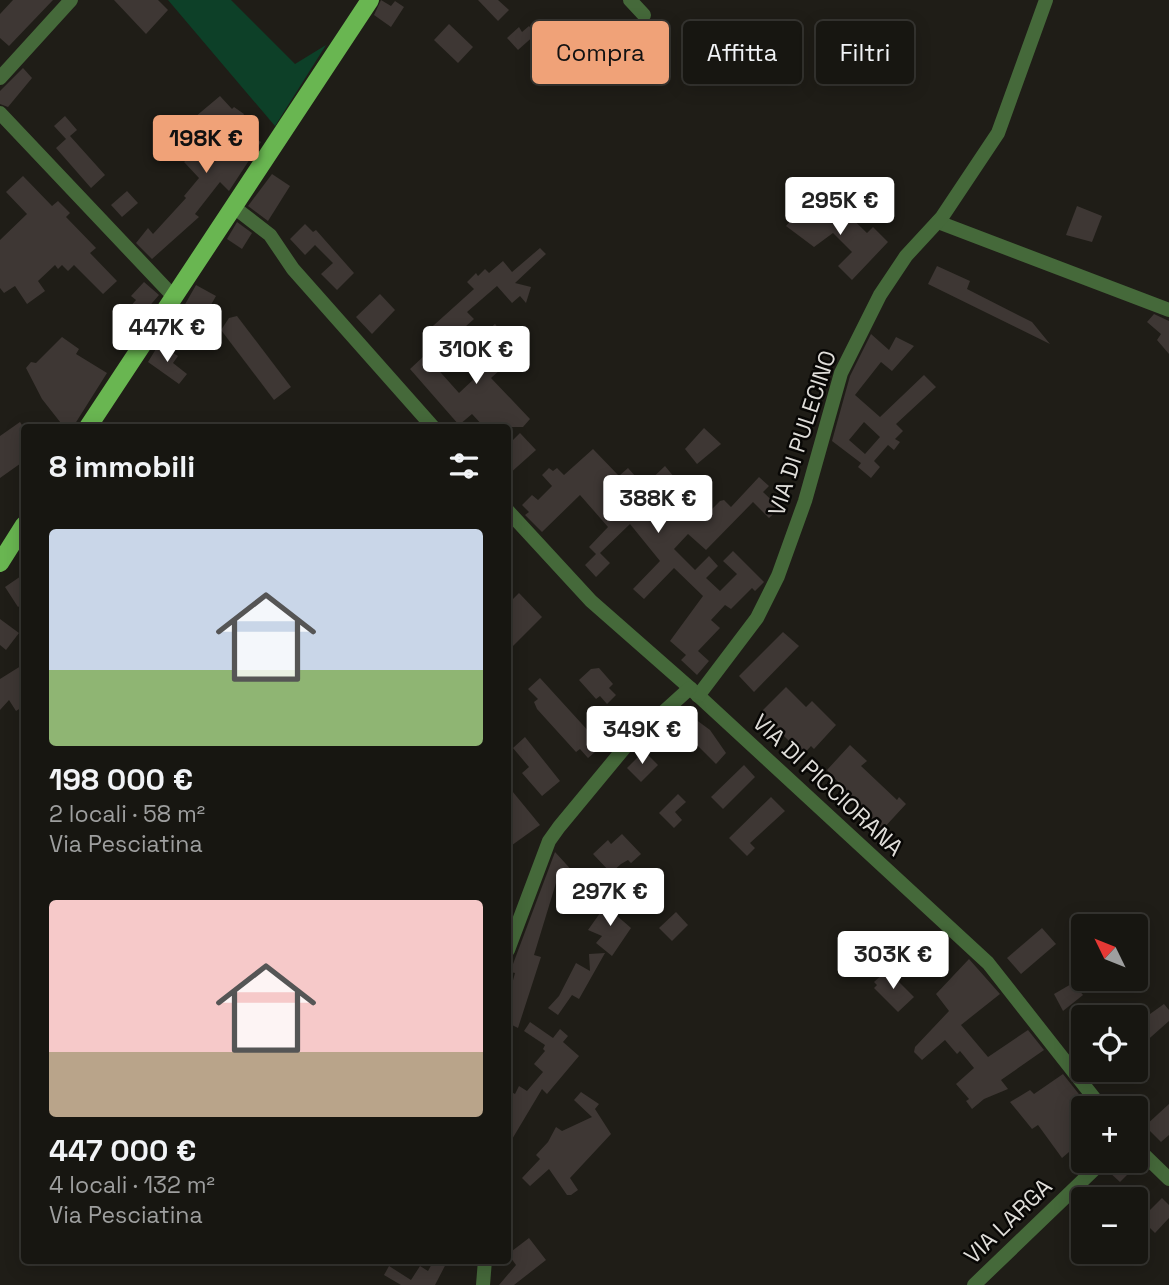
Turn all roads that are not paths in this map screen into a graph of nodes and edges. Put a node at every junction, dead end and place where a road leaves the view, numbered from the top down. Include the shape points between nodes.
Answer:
1 (71, 0) edge
2 (370, 0) edge
3 (630, 0) edge
4 (1045, 0) edge
5 (644, 15) dead end
6 (0, 78) edge
7 (0, 113) edge
8 (235, 208) junction
9 (938, 222) junction
10 (174, 297) junction
11 (1169, 310) edge
12 (90, 424) edge
13 (430, 424) edge
14 (511, 514) edge
15 (21, 530) edge
16 (0, 563) edge
17 (694, 692) junction
18 (511, 940) edge
19 (1093, 1096) edge
20 (1148, 1159) edge
21 (1090, 1173) edge
22 (1169, 1179) edge
23 (485, 1264) edge
24 (483, 1285) edge
25 (974, 1285) edge

1 - 6 street
2 - 8 main road
3 - 5 street
4 - 9 street, VIA DI PULECINO via 998,133
7 - 10 street
8 - 10 main road
8 - 13 street via 270,235 293,269
9 - 11 street
9 - 17 street, VIA DI PULECINO via 906,256 841,373 818,460 778,576 757,618
10 - 12 main road
14 - 17 street, VIA DI PICCIORANA via 591,601
15 - 16 main road
17 - 18 street, VIA DI PULECINO via 626,746 559,827
17 - 19 street, VIA DI PICCIORANA via 988,963
20 - 22 street
21 - 25 street, VIA LARGA
23 - 24 street

